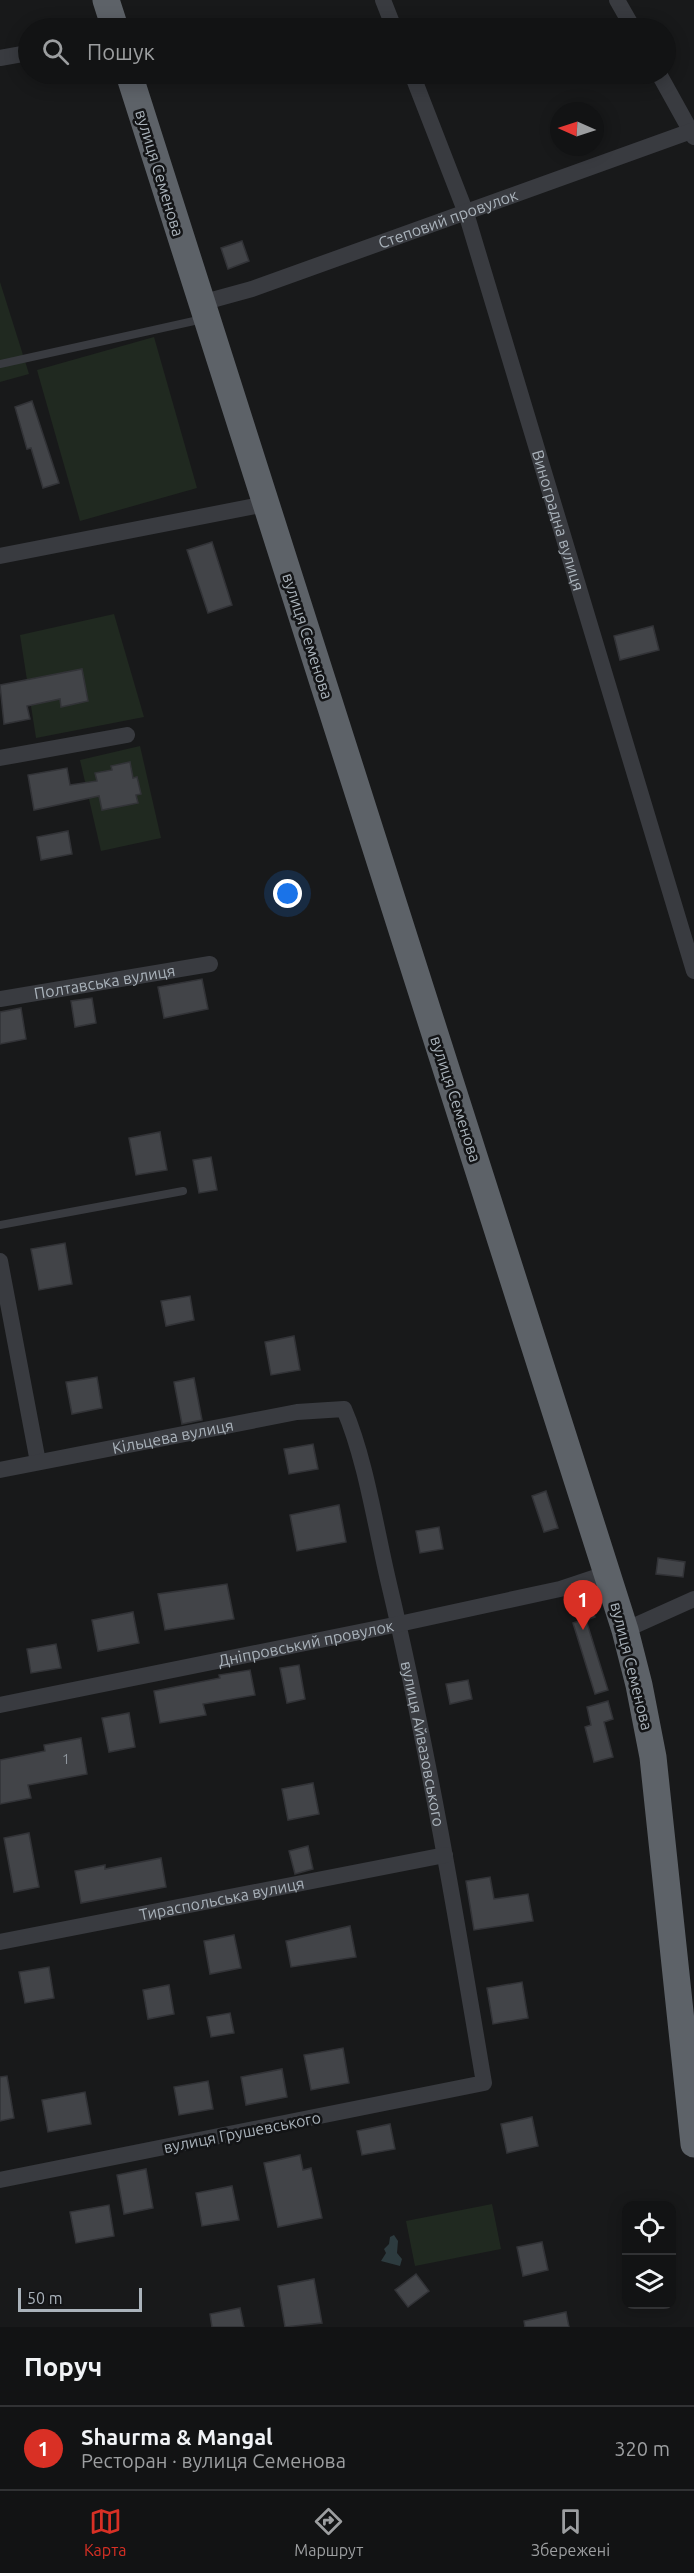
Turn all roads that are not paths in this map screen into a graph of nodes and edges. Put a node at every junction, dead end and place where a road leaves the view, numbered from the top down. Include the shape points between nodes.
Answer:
1 (106, 0) edge
2 (383, 0) edge
3 (617, 0) edge
4 (112, 18) edge
5 (390, 18) edge
6 (627, 18) edge
7 (18, 55) edge
8 (0, 58) edge
9 (132, 84) edge
10 (416, 84) edge
11 (665, 84) edge
12 (693, 133) edge
13 (466, 213) junction
14 (204, 311) junction
15 (0, 364) edge
16 (266, 504) junction
17 (0, 556) edge
18 (127, 735) dead end
19 (0, 758) edge
20 (210, 964) dead end
21 (694, 971) edge
22 (0, 999) edge
23 (183, 1191) dead end
24 (0, 1225) edge
25 (0, 1261) edge
26 (344, 1409) joint
27 (38, 1462) junction
28 (0, 1470) edge
29 (608, 1573) junction
30 (694, 1599) edge
31 (399, 1624) junction
32 (625, 1630) junction
33 (0, 1705) edge
34 (445, 1855) junction
35 (0, 1942) edge
36 (484, 2083) joint
37 (694, 2144) edge
38 (0, 2180) edge

1 - 4 highway
2 - 5 street
3 - 6 street
7 - 8 street
9 - 14 highway, вулиця Семенова
10 - 13 street, Виноградна вулиця
11 - 12 street
12 - 13 street, Степовий провулок
13 - 14 street, Степовий провулок via 252,289
13 - 21 street, Виноградна вулиця
14 - 15 lane
14 - 16 highway, вулиця Семенова
16 - 17 street
16 - 29 highway, вулиця Семенова
18 - 19 street
20 - 22 street, Полтавська вулиця
23 - 24 lane
25 - 27 street
26 - 27 street, Кільцева вулиця via 297,1412
26 - 31 street, вулиця Айвазовського
27 - 28 street, Кільцева вулиця
29 - 31 street, Дніпровський провулок via 560,1589
29 - 32 highway, вулиця Семенова
30 - 32 street
31 - 33 street, Дніпровський провулок
31 - 34 street, вулиця Айвазовського
32 - 37 highway, вулиця Семенова via 653,1757
34 - 35 street, Тираспольська вулиця
34 - 36 street, вулиця Айвазовського
36 - 38 street, вулиця Грушевського

